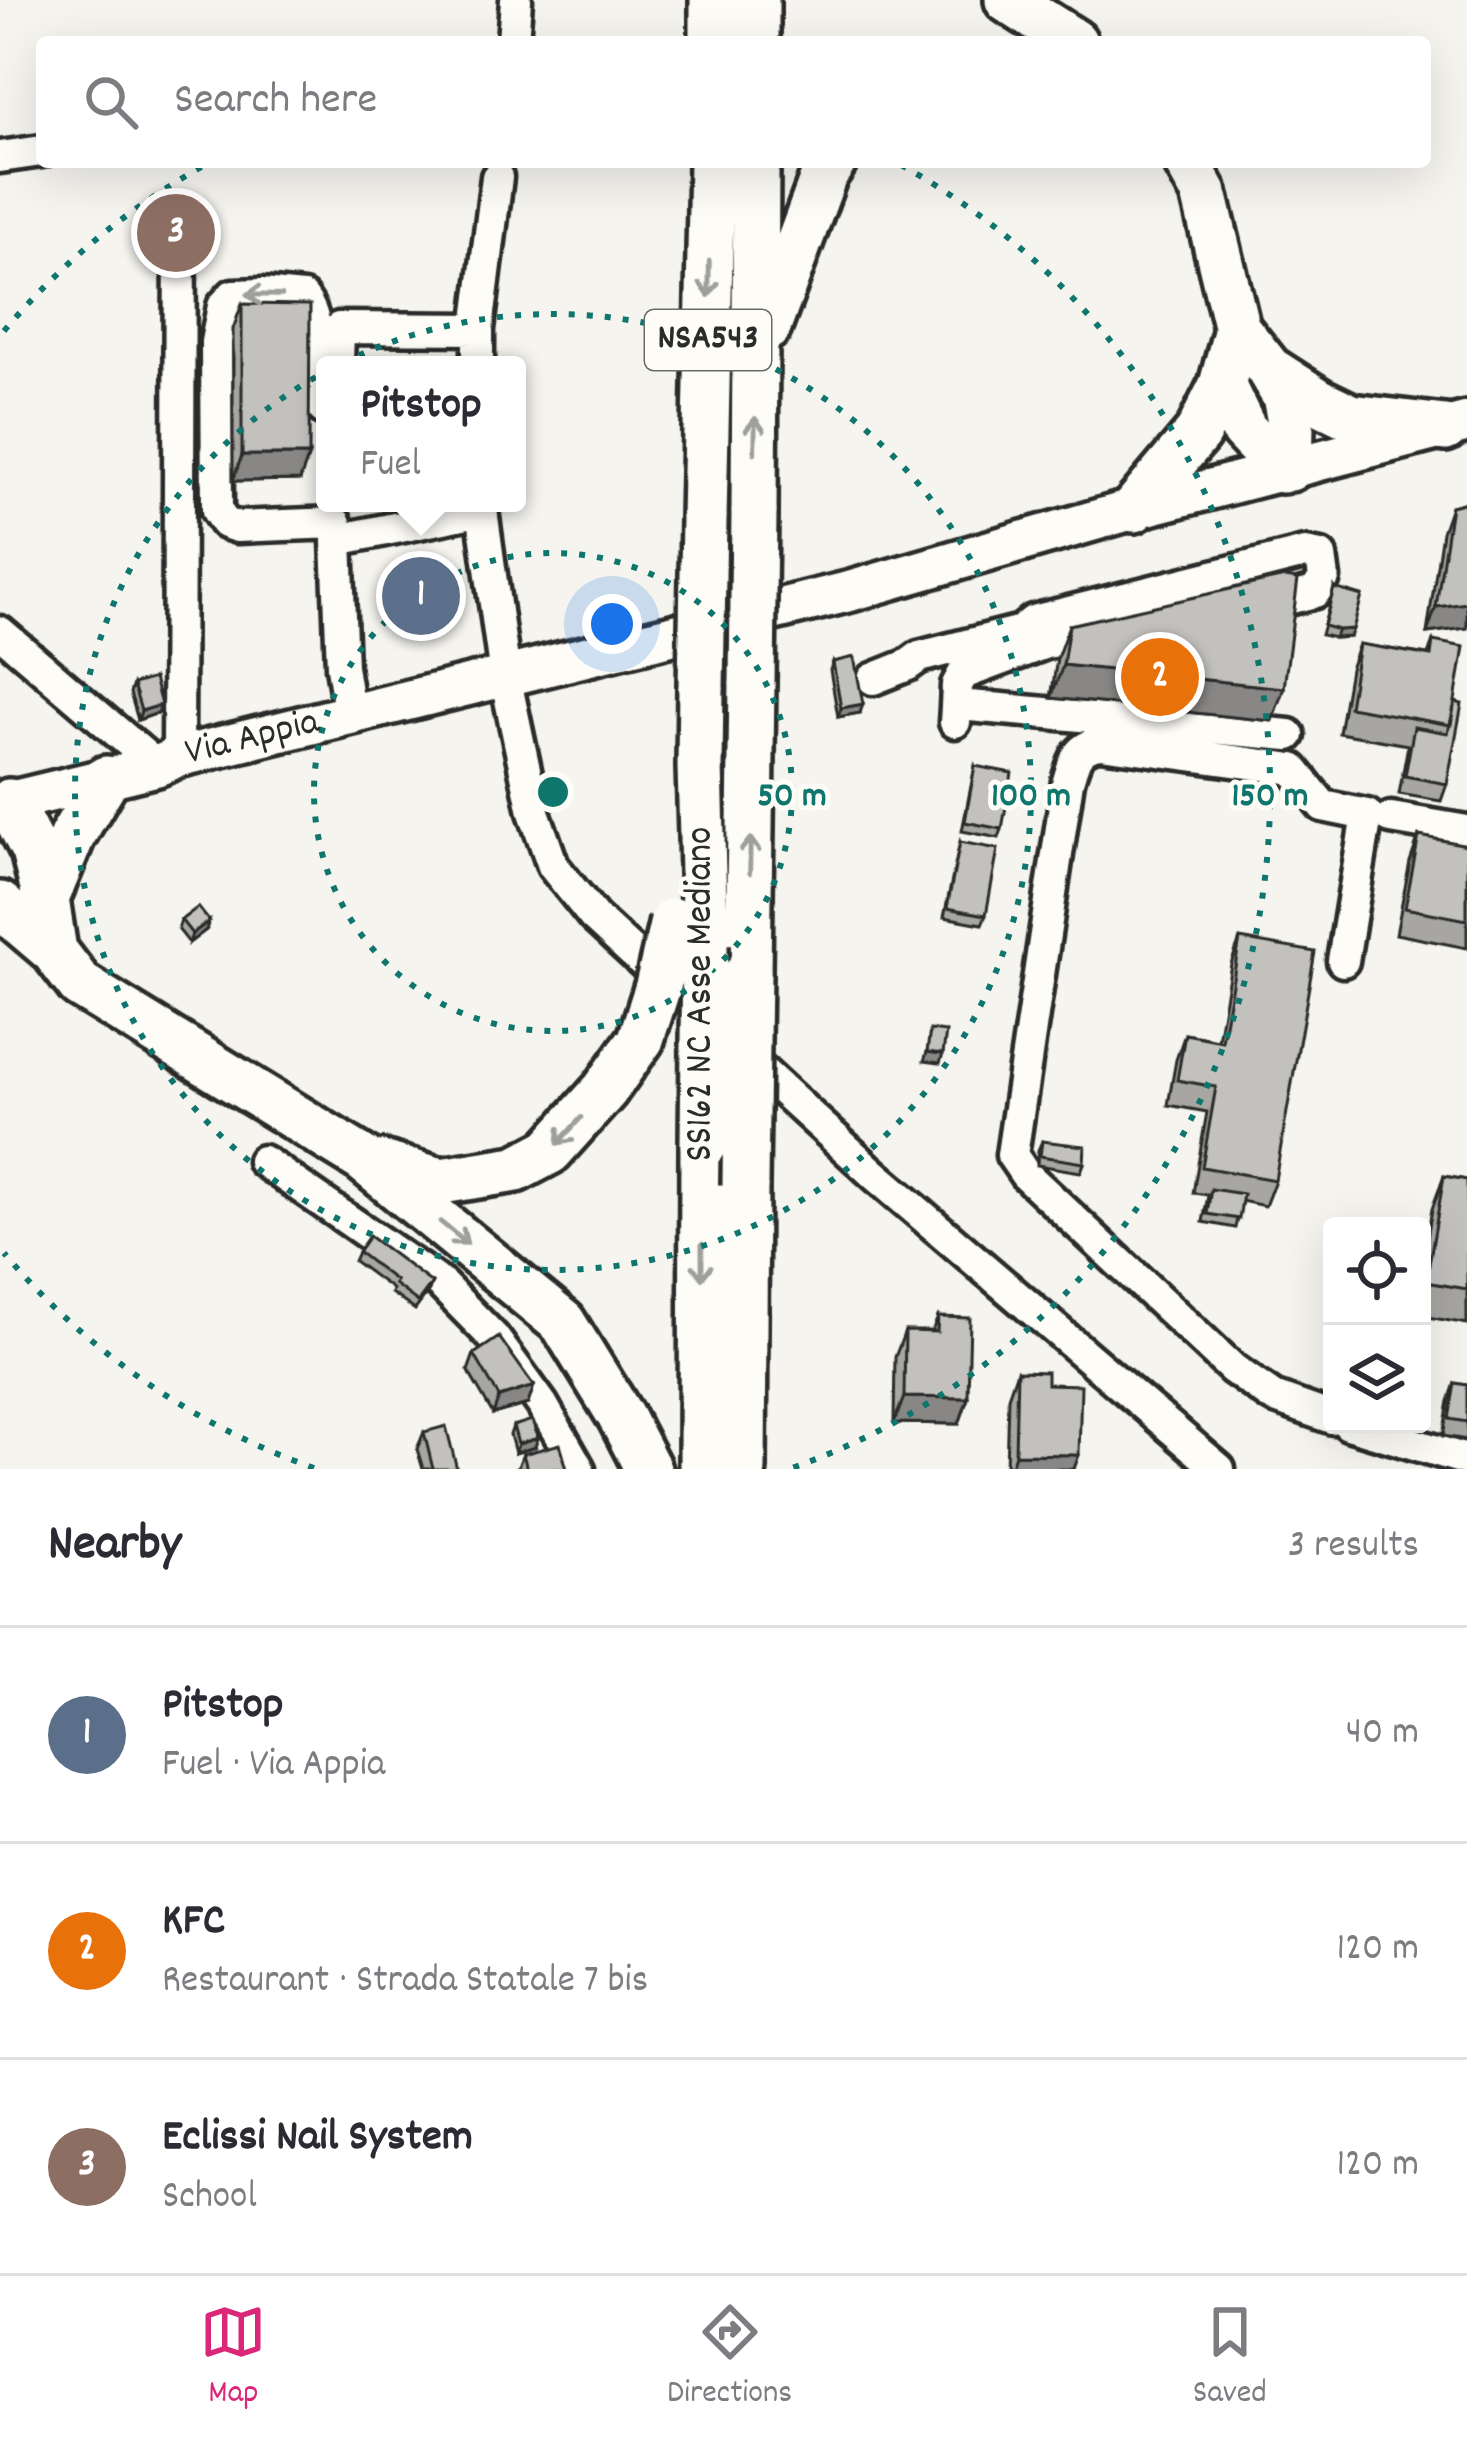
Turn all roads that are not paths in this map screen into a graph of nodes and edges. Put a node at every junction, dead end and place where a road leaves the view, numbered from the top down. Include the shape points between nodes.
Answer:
1 (516, 0) edge
2 (713, 0) edge
3 (756, 0) edge
4 (1008, 0) edge
5 (513, 36) edge
6 (713, 36) edge
7 (756, 36) edge
8 (1065, 36) edge
9 (36, 153) edge
10 (0, 158) edge
11 (712, 168) edge
12 (756, 168) edge
13 (829, 168) edge
14 (1190, 168) edge
15 (497, 176) dead end
16 (180, 218) dead end
17 (478, 329) junction
18 (1237, 329) junction
19 (338, 356) edge
20 (478, 356) edge
21 (757, 358) junction
22 (1268, 368) junction
23 (1222, 385) junction
24 (316, 402) edge
25 (1456, 425) edge
26 (1286, 469) junction
27 (1134, 509) junction
28 (434, 512) edge
29 (483, 512) edge
30 (337, 522) edge
31 (1225, 614) edge
32 (0, 632) edge
33 (1136, 635) edge
34 (506, 676) junction
35 (873, 679) dead end
36 (350, 716) junction
37 (1289, 734) dead end
38 (168, 762) junction
39 (106, 778) junction
40 (5, 803) edge
41 (1391, 818) dead end
42 (1467, 831) edge
43 (13, 902) edge
44 (689, 932) junction
45 (1343, 961) dead end
46 (363, 1159) junction
47 (263, 1161) dead end
48 (1323, 1415) edge
49 (1378, 1433) edge
50 (1467, 1460) edge
51 (579, 1469) edge
52 (648, 1469) edge
53 (702, 1469) edge
54 (743, 1469) edge
55 (1219, 1469) edge

1 - 5 street
2 - 6 highway
3 - 7 highway
4 - 8 highway
9 - 10 street
11 -> 44 highway, SS162 NC Asse Mediano / NSA543, bridge via 700,766
12 - 21 highway, NSA543
13 - 21 highway
14 - 18 highway via 1204,193
15 - 17 street
16 - 38 street
17 - 19 street via 338,328
17 - 20 street
18 - 22 highway
18 - 23 highway
54 -> 21 highway, SS162 NC Asse Mediano, bridge
22 - 25 highway via 1351,417
22 - 26 highway via 1292,427
23 - 26 highway via 1244,430
23 - 27 highway via 1198,433
24 -> 30 street via 315,323 303,298 233,295 216,342 217,511 237,526
25 - 26 main road, Via Appia
26 - 27 main road, Via Appia
27 - 34 main road, Via Appia via 851,591
28 - 30 street
29 - 34 street
30 - 36 street
31 - 35 street via 1315,592 1324,578 1321,556 1305,553 1033,621
32 - 38 street
33 - 37 street via 1046,643 984,664 963,674 956,714
34 - 36 main road, Via Appia
34 - 55 street via 553,866 595,917 875,1175
36 - 38 main road, Via Appia
38 - 39 main road, Via Appia
39 - 40 main road, Via Appia
39 - 43 highway via 72,836
40 - 43 highway via 34,851
41 - 42 street
43 - 46 highway via 80,986
44 -> 46 highway, bridge via 658,986 641,1039 550,1151 516,1169 441,1180
44 -> 53 highway, SS162 NC Asse Mediano, bridge via 703,1145
45 - 48 street via 1367,815 1323,806 1293,769 1100,742 1076,755 1012,1155 1233,1370
46 -> 52 highway via 563,1323
47 - 51 street via 442,1285 506,1354
49 - 50 street

